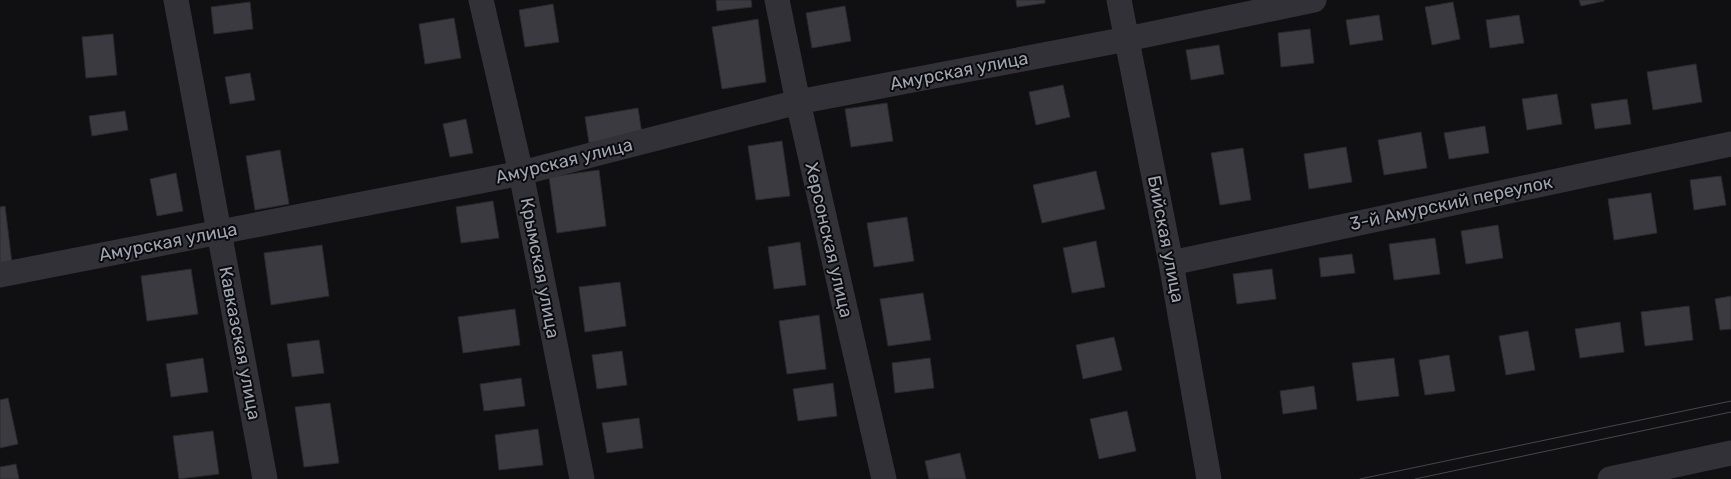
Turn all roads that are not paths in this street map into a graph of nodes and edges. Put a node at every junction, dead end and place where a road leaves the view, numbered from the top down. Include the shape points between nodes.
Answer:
1 (176, 0) edge
2 (481, 0) edge
3 (777, 0) edge
4 (1119, 0) edge
5 (1314, 0) edge
6 (1127, 39) junction
7 (798, 102) junction
8 (1731, 144) edge
9 (521, 173) junction
10 (219, 232) junction
11 (1170, 263) junction
12 (0, 275) edge
13 (1731, 453) edge
14 (265, 479) edge
15 (582, 479) edge
16 (884, 479) edge
17 (1209, 479) edge
18 (1610, 479) edge

1 - 10 street, Кавказская улица
2 - 9 street, Крымская улица
3 - 7 street, Херсонская улица
4 - 6 street, Бийская улица
5 - 6 street, Амурская улица
6 - 7 street, Амурская улица
6 - 11 street, Бийская улица
7 - 9 street, Амурская улица
7 - 16 street, Херсонская улица
8 - 11 street, 3-й Амурский переулок
9 - 10 street, Амурская улица
9 - 15 street, Крымская улица
10 - 12 street, Амурская улица
10 - 14 street, Кавказская улица
11 - 17 street, Бийская улица
13 - 18 street

